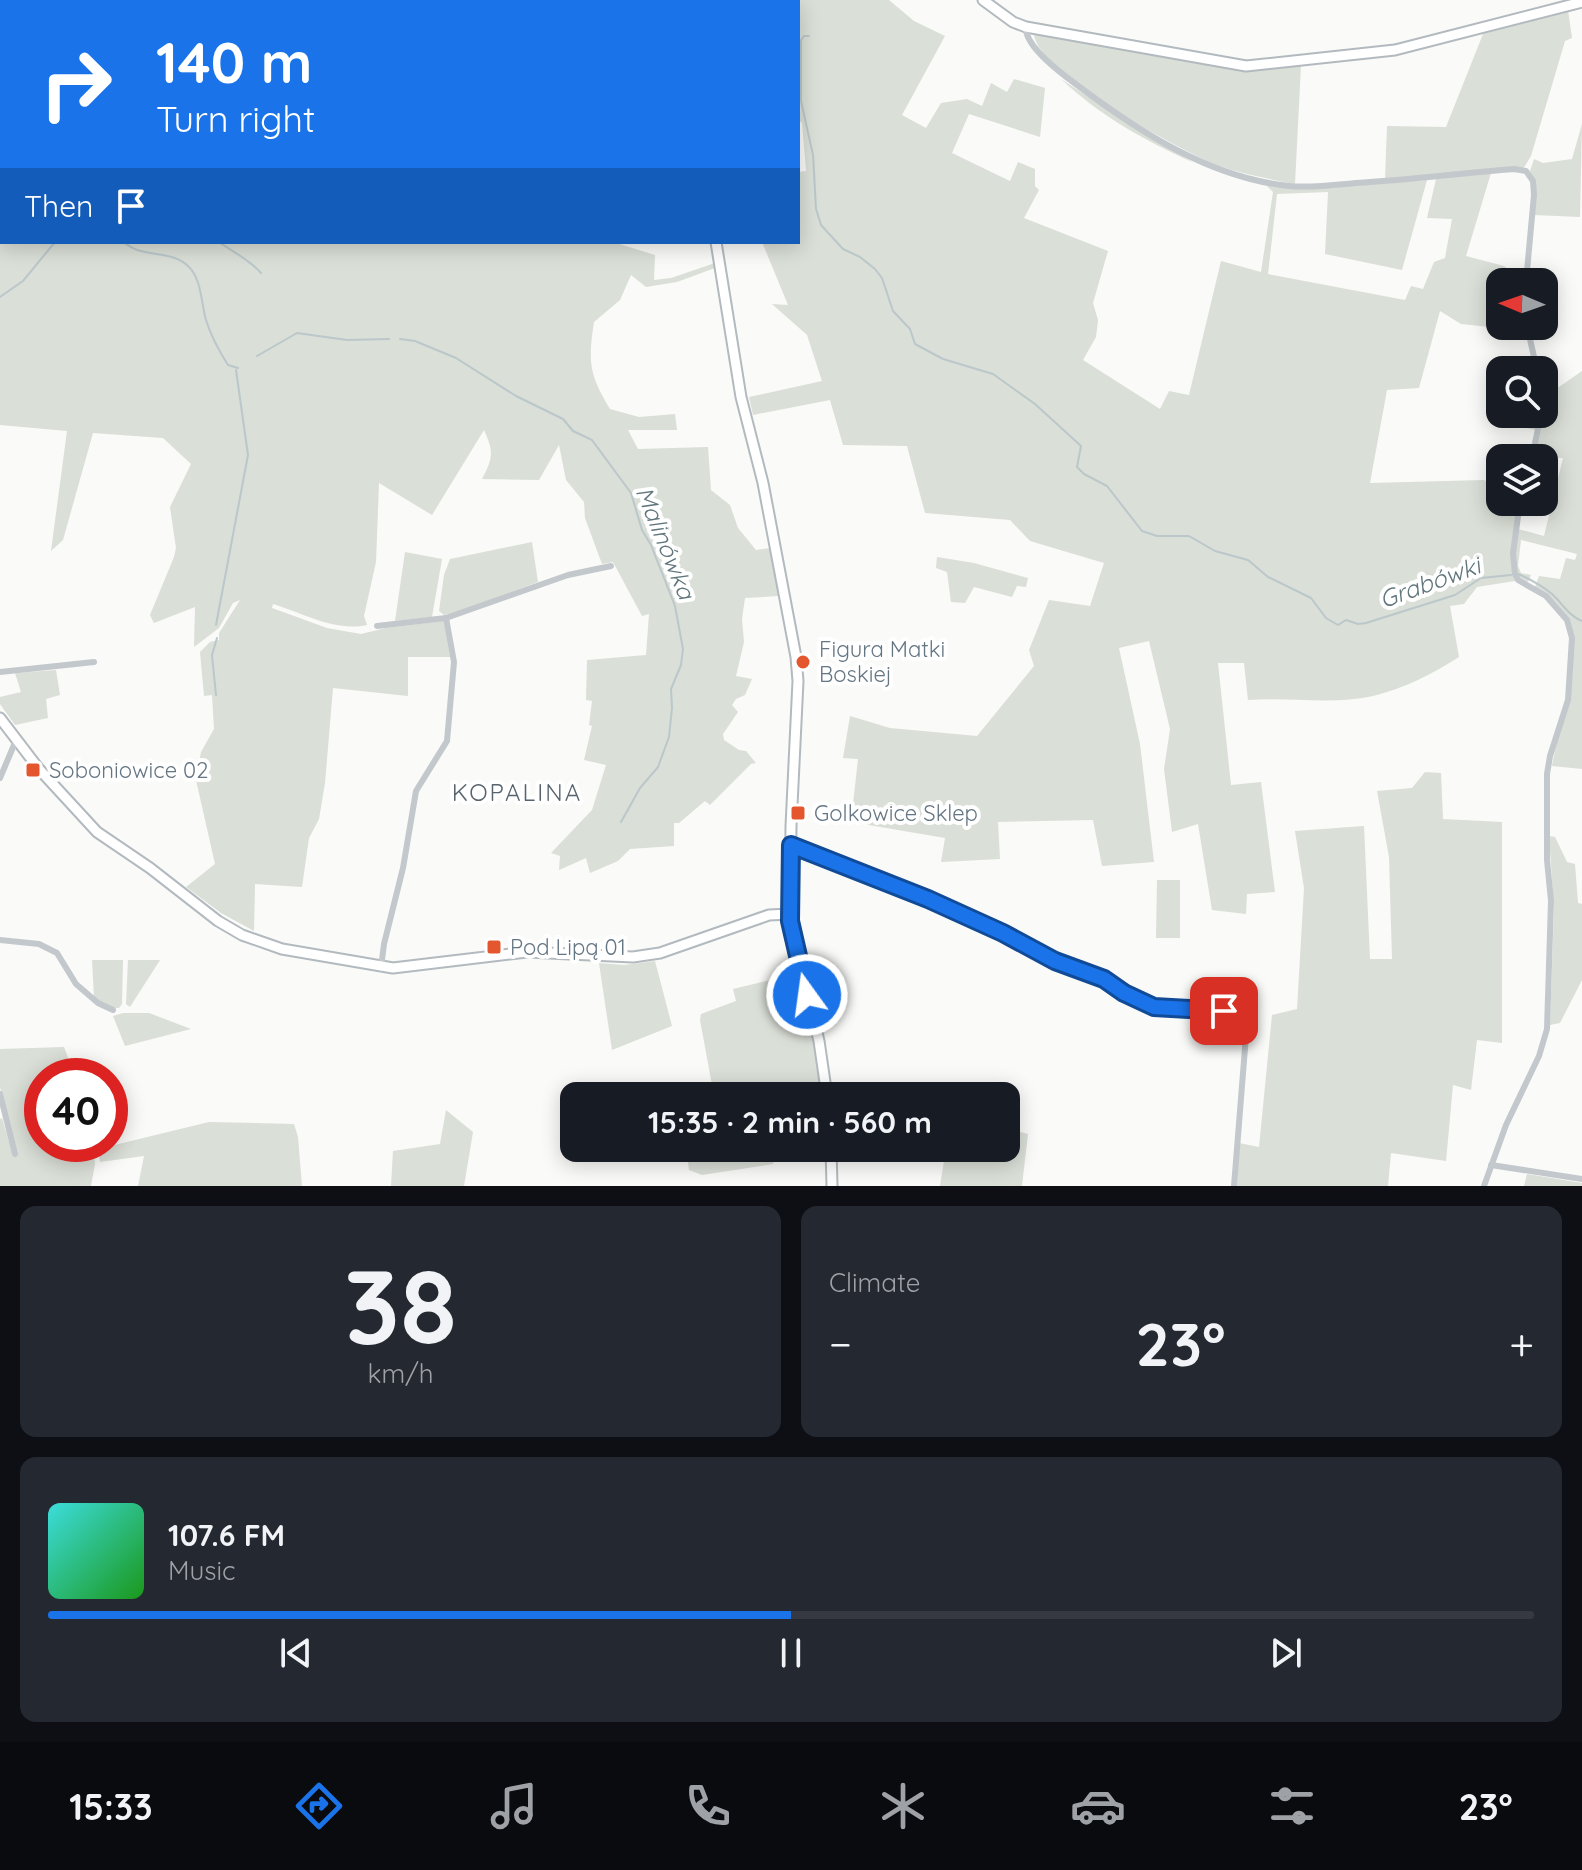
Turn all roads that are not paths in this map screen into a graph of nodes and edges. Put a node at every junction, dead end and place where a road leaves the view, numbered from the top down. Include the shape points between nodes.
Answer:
1 (983, 0) edge
2 (1582, 2) edge
3 (1026, 27) junction
4 (716, 244) edge
5 (1527, 268) edge
6 (1518, 516) edge
7 (611, 566) dead end
8 (446, 618) junction
9 (377, 626) dead end
10 (94, 662) dead end
11 (0, 672) edge
12 (0, 718) edge
13 (18, 741) junction
14 (0, 778) edge
15 (791, 845) junction
16 (790, 914) junction
17 (0, 940) edge
18 (381, 968) junction
19 (113, 1010) dead end
20 (825, 1082) edge
21 (0, 1094) edge
22 (15, 1154) dead end
23 (831, 1162) edge
24 (1491, 1165) junction
25 (1582, 1179) edge
26 (832, 1186) edge
27 (1234, 1186) edge
28 (1484, 1186) edge

1 - 3 street
2 - 3 street via 1395,50 1256,65
3 - 5 street via 1027,37 1043,56 1090,94 1169,147 1220,168 1289,186 1526,171 1534,195
4 - 15 street via 741,397 796,657
6 - 24 street via 1515,574 1546,596 1567,620 1572,638 1568,700 1547,774 1547,1029
7 - 8 street via 568,575
8 - 9 street
8 - 18 street via 454,662 447,741 416,791
10 - 11 street
12 - 13 street
13 - 14 street
13 - 18 street via 90,826 218,921 268,945
15 - 16 street
15 - 27 street via 928,899 1154,1007 1200,1007 1244,1016
16 - 18 street via 769,915 643,956 527,952
16 - 20 street
17 - 19 street via 39,944 57,953 76,984
21 - 22 street
23 - 26 street
24 - 25 street
24 - 28 street

